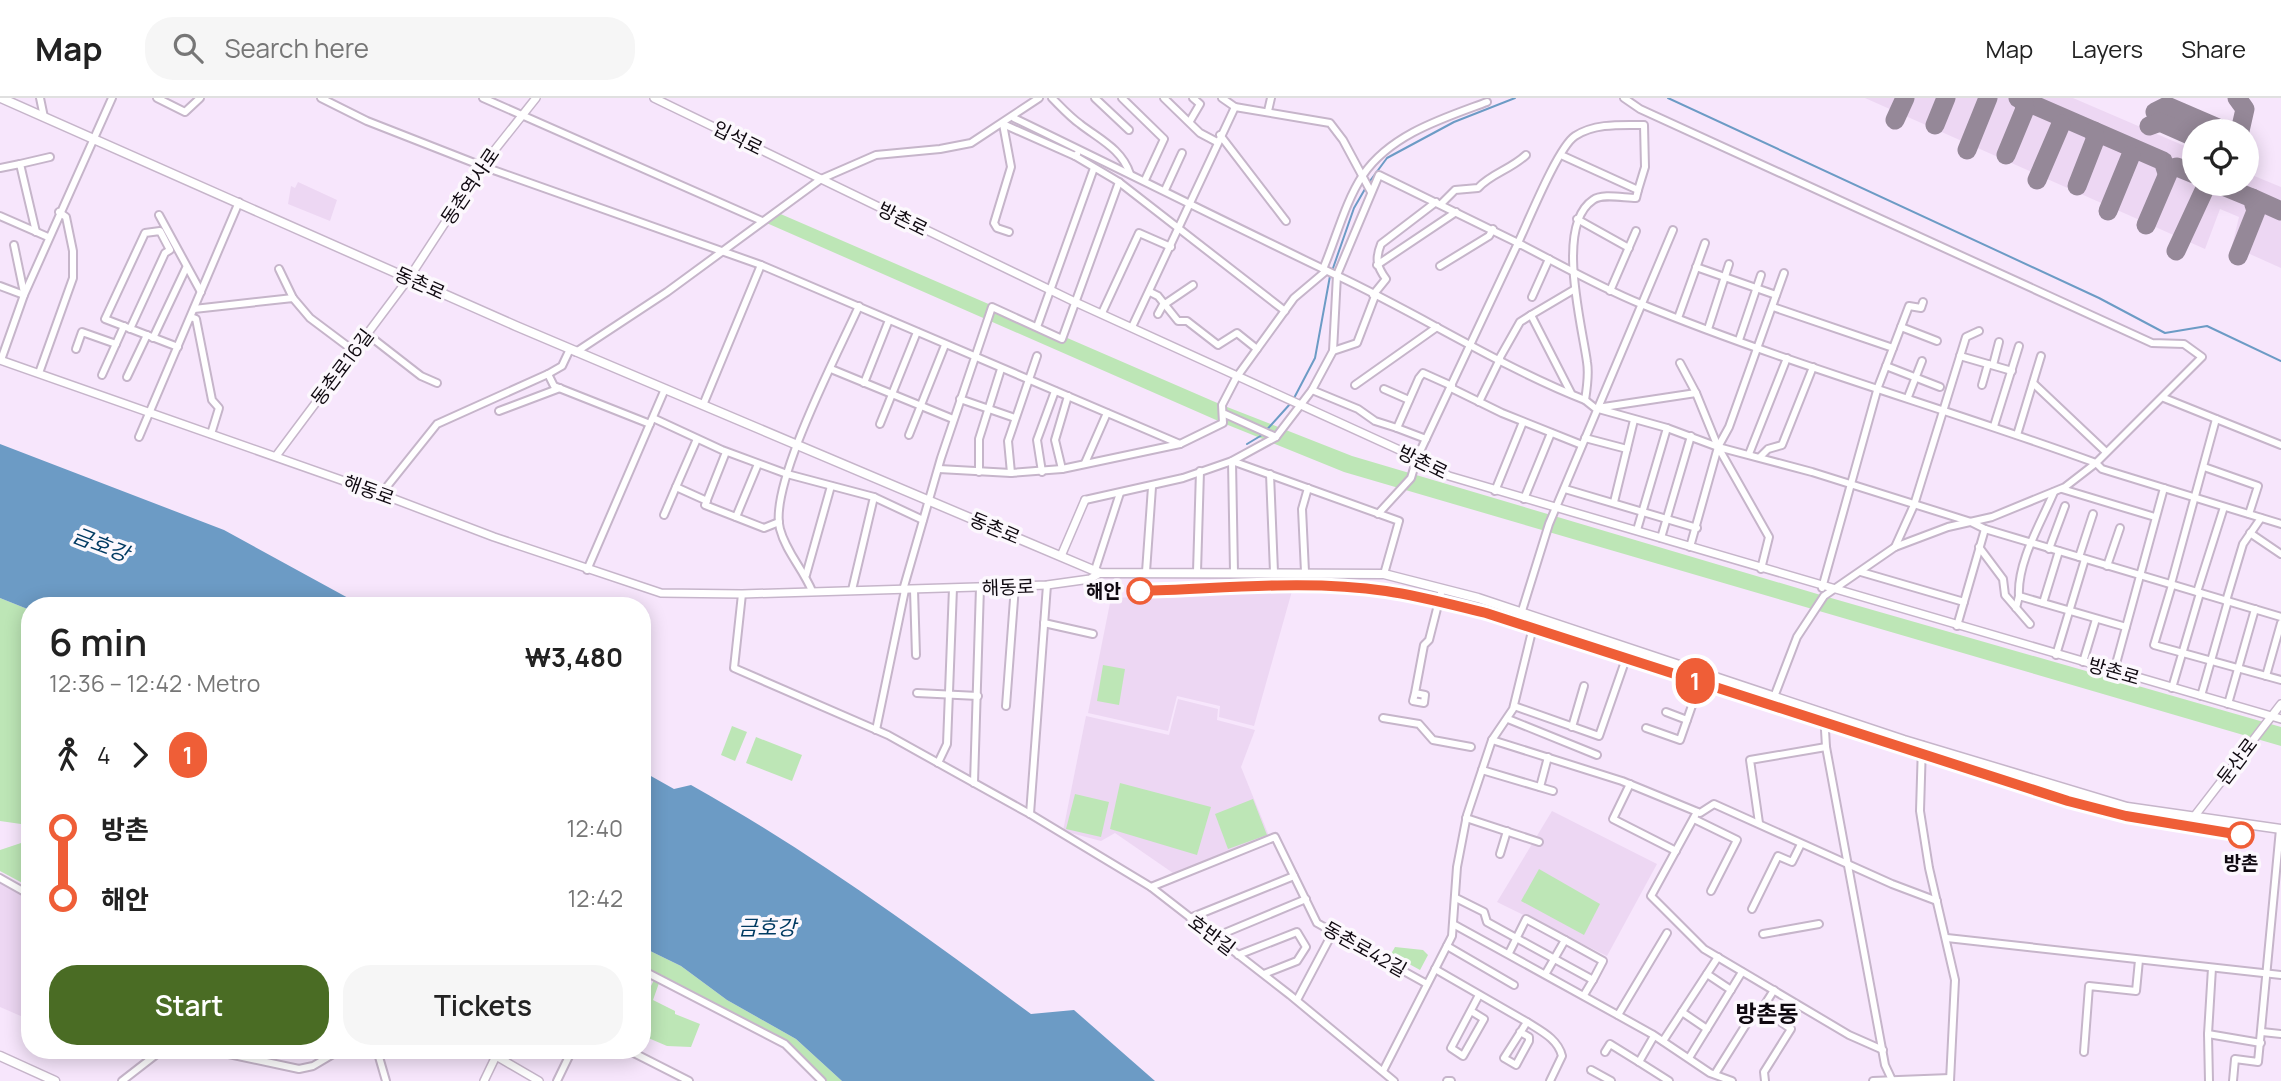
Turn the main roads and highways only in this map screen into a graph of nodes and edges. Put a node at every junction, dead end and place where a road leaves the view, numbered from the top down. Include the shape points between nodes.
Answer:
1 (1, 98) edge
2 (2281, 829) edge
3 (0, 1056) edge
4 (53, 1080) edge

1 - 2 main road, 동촌로 via 573,350 1098,571 1384,574 2126,807
3 - 4 main road

